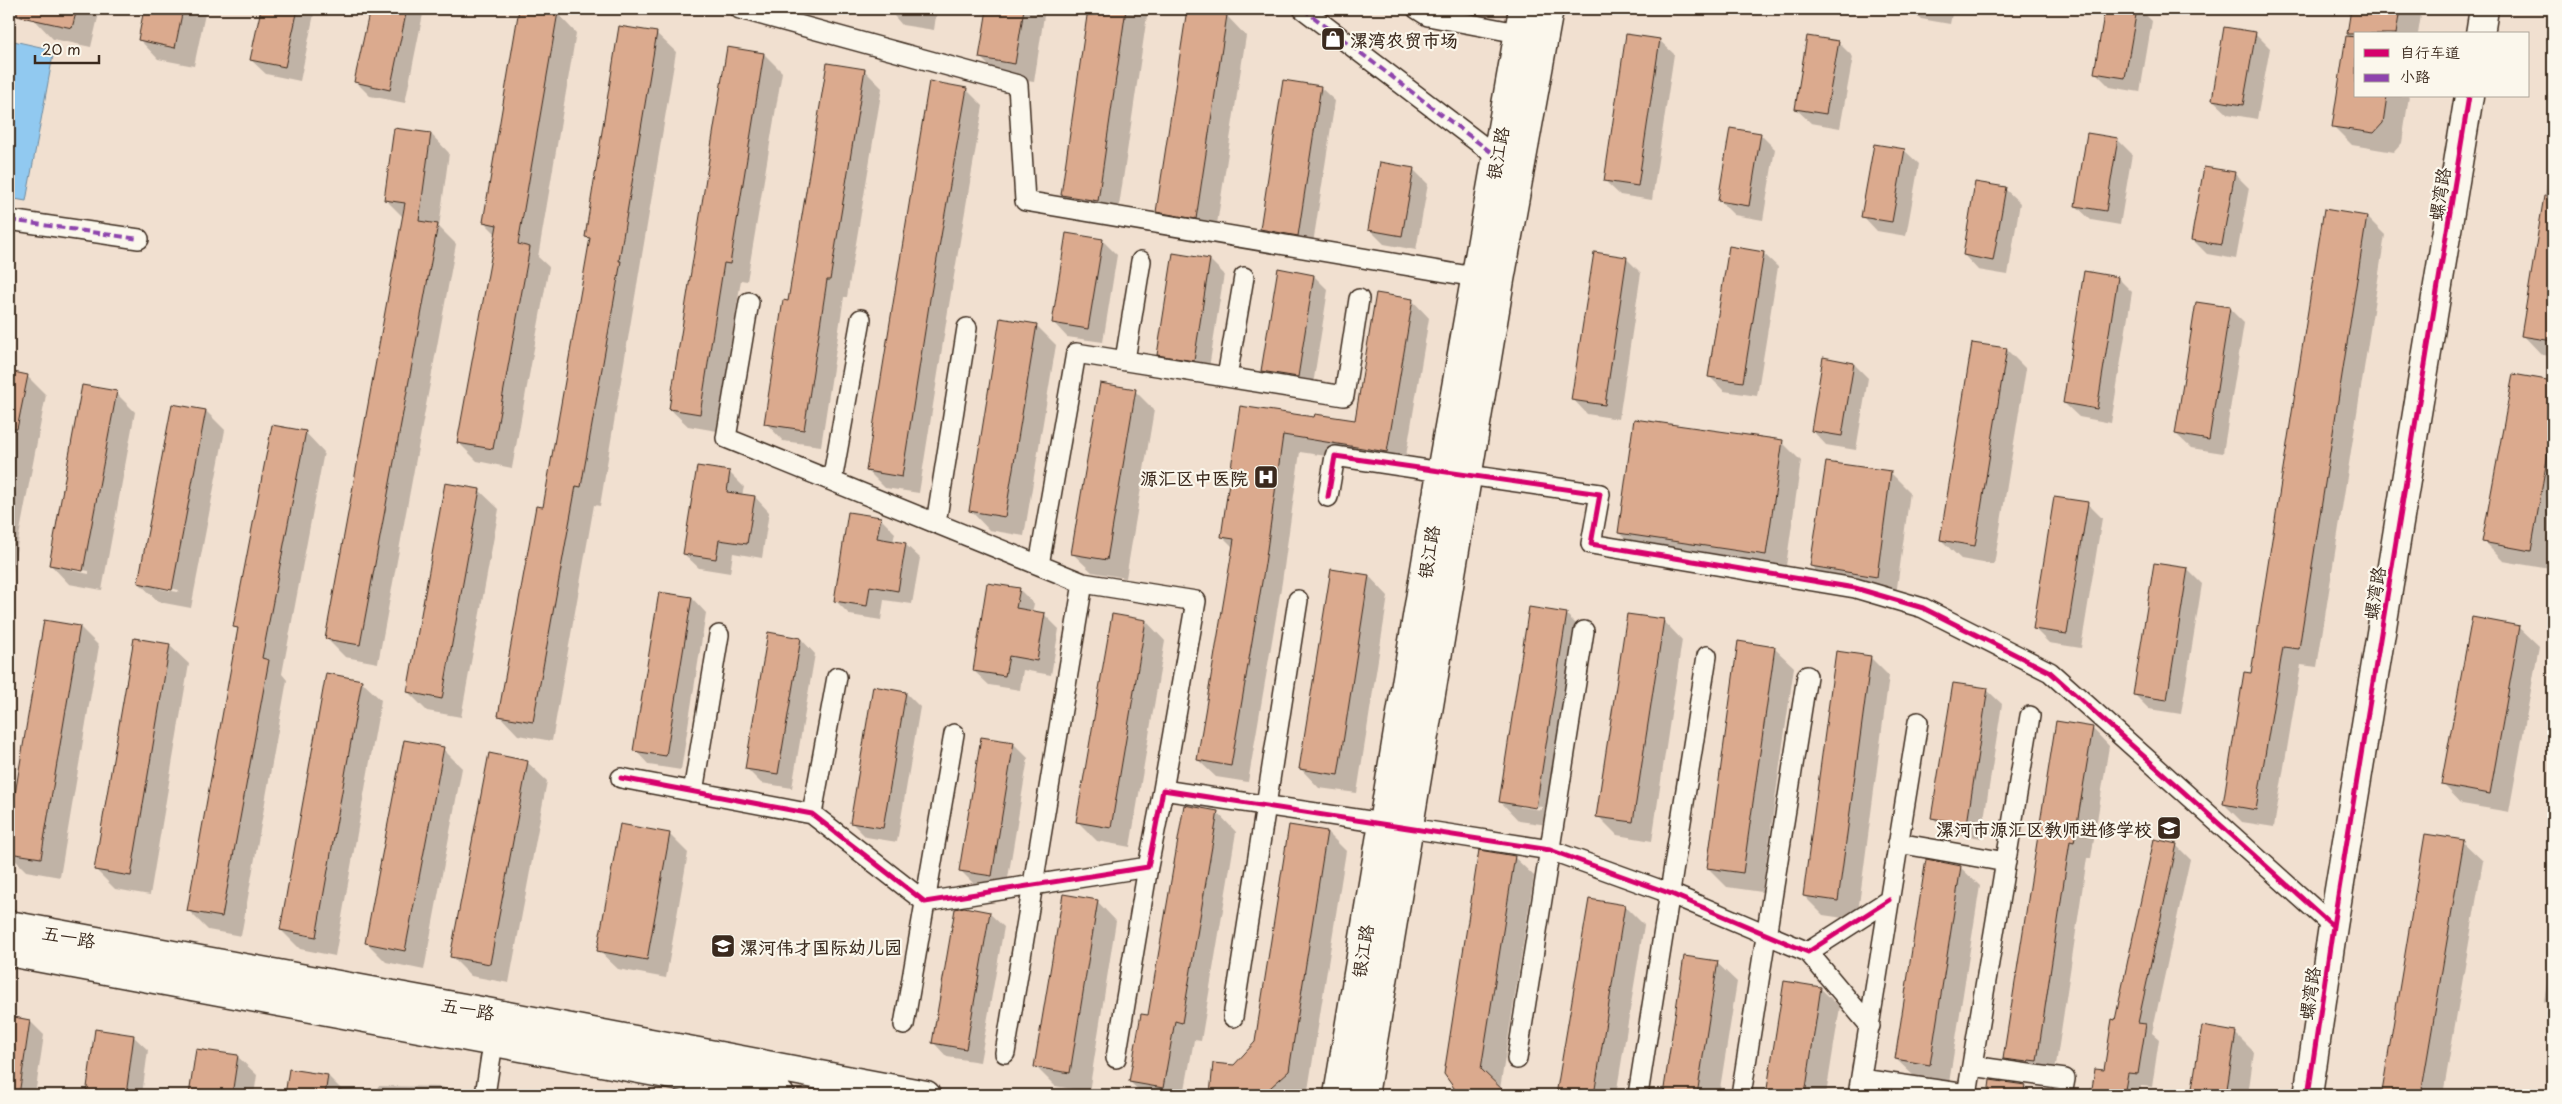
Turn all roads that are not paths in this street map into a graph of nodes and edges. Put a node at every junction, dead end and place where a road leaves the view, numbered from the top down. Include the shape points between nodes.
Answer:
1 (740, 9) edge
2 (1303, 9) edge
3 (1417, 9) edge
4 (1549, 9) edge
5 (2484, 9) edge
6 (1528, 26) edge
7 (2480, 32) edge
8 (2469, 98) edge
9 (1496, 156) junction
10 (9, 220) edge
11 (139, 239) dead end
12 (1141, 260) dead end
13 (1244, 277) dead end
14 (1488, 278) junction
15 (1359, 299) dead end
16 (749, 302) dead end
17 (861, 320) dead end
18 (967, 328) dead end
19 (1124, 360) junction
20 (1227, 377) junction
21 (1441, 472) junction
22 (1468, 475) junction
23 (832, 481) junction
24 (1328, 496) dead end
25 (936, 523) junction
26 (1039, 565) junction
27 (1083, 583) junction
28 (1298, 600) dead end
29 (1584, 631) dead end
30 (718, 635) dead end
31 (1707, 656) dead end
32 (1807, 676) dead end
33 (837, 677) dead end
34 (2030, 716) dead end
35 (1918, 722) dead end
36 (954, 734) dead end
37 (621, 778) dead end
38 (1163, 790) junction
39 (693, 792) junction
40 (1266, 806) junction
41 (812, 814) junction
42 (1396, 825) junction
43 (1898, 843) junction
44 (1550, 850) junction
45 (2006, 862) junction
46 (1148, 867) junction
47 (1034, 885) junction
48 (1670, 894) junction
49 (1889, 900) junction
50 (925, 902) junction
51 (9, 925) edge
52 (2333, 926) junction
53 (1767, 934) junction
54 (9, 952) edge
55 (1808, 952) junction
56 (497, 1014) junction
57 (1233, 1017) dead end
58 (904, 1025) dead end
59 (1870, 1026) junction
60 (493, 1042) junction
61 (1006, 1053) dead end
62 (1116, 1058) dead end
63 (1517, 1059) dead end
64 (1972, 1066) junction
65 (1860, 1087) edge
66 (485, 1095) edge
67 (780, 1095) edge
68 (926, 1095) edge
69 (1338, 1095) edge
70 (1364, 1095) edge
71 (1638, 1095) edge
72 (1741, 1095) edge
73 (1967, 1095) edge
74 (2062, 1095) edge
75 (2308, 1095) edge

1 - 14 street via 1018,85 1025,202
2 - 9 street
3 - 6 street via 1428,16
4 - 6 street, 银江路
5 - 7 street
6 - 9 street, 银江路
6 - 14 street, 银江路
8 - 52 street, 螺湾路
9 - 14 street, 银江路
10 - 11 street
12 - 19 street
13 - 20 street
14 - 21 street, 银江路
14 - 22 street, 银江路
15 - 20 street via 1344,396
16 - 23 street via 726,438
17 - 23 street
18 - 25 street
19 - 20 street
19 - 26 street via 1076,353
21 - 22 street
21 - 24 street via 1335,456
21 - 42 street, 银江路
22 - 42 street, 银江路
22 - 52 street via 1600,494 1591,544 1863,591 1923,608 2050,672
23 - 25 street
25 - 26 street
26 - 27 street
27 - 38 street via 1196,601
27 - 47 street
28 - 40 street
29 - 44 street
30 - 39 street
31 - 48 street
32 - 53 street
33 - 41 street
34 - 45 street
35 - 43 street
36 - 50 street
37 - 39 street
38 - 40 street
38 - 46 street
39 - 41 street
40 - 42 street
40 - 57 street
41 - 50 street
42 - 44 street
42 - 69 street, 银江路
42 - 70 street, 银江路
43 - 45 street
43 - 49 street
44 - 48 street
44 - 63 street
45 - 64 street
46 - 47 street
46 - 62 street
47 - 50 street
47 - 61 street
48 - 53 street
48 - 71 street
49 - 55 street
49 - 59 street
50 - 58 street
51 - 56 street, 五一路
52 - 75 street, 螺湾路
53 - 55 street
53 - 72 street
54 - 60 street, 五一路
55 - 59 street
56 - 60 street
56 - 68 street, 五一路
59 - 65 street
60 - 66 street
60 - 67 street, 五一路
64 - 73 street
64 - 74 street via 2065,1079
65 - 73 street

